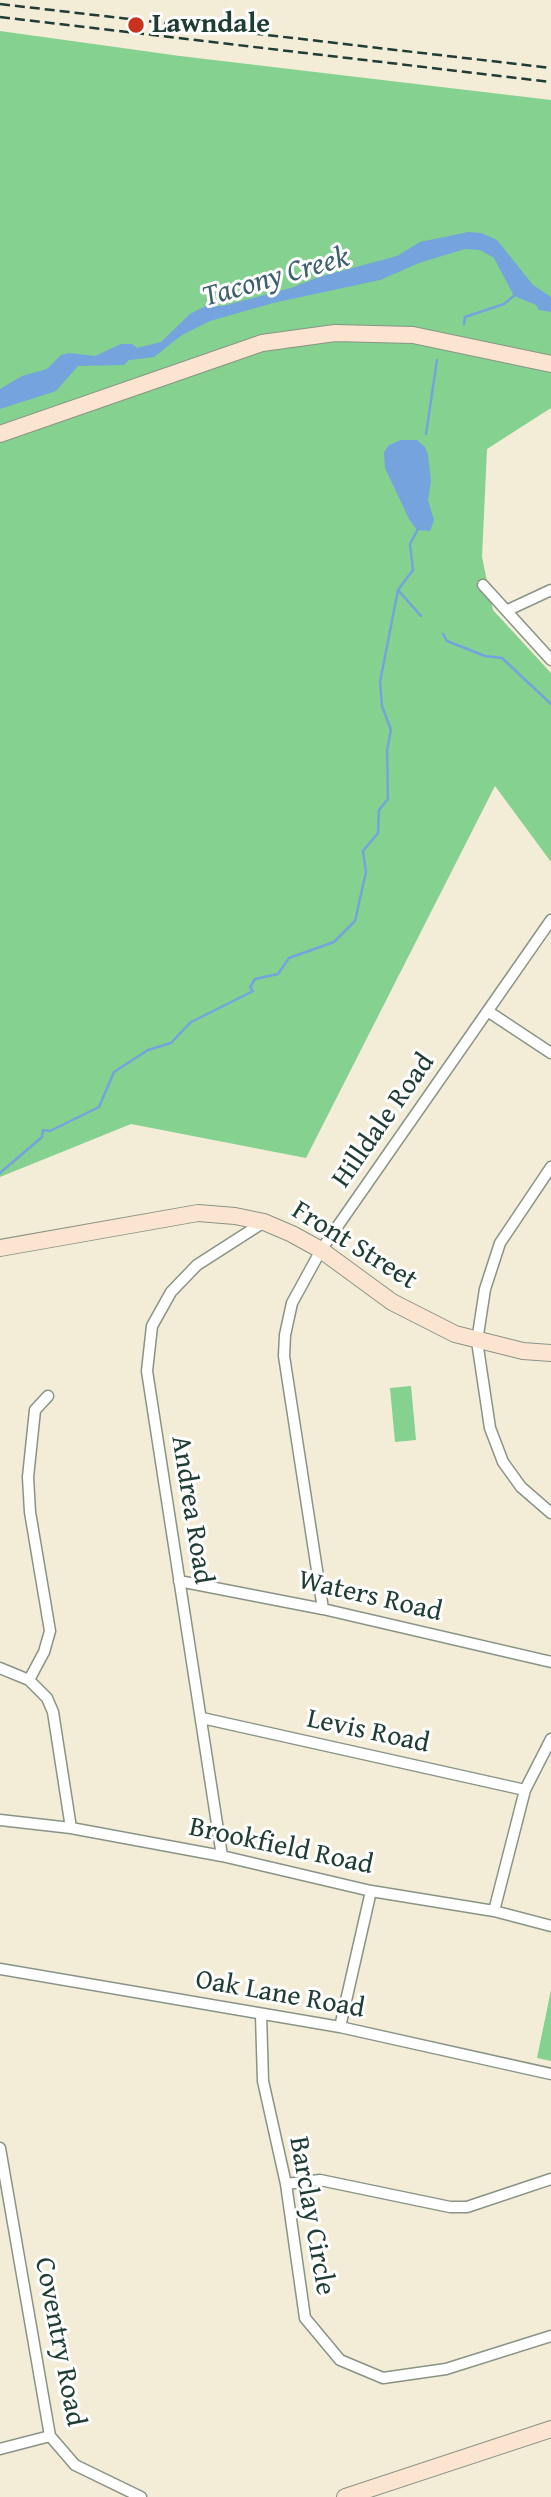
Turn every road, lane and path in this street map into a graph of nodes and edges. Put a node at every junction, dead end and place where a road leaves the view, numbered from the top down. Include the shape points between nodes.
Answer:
1 (551, 365) edge
2 (0, 434) edge
3 (483, 585) dead end
4 (551, 590) edge
5 (509, 610) junction
6 (551, 660) edge
7 (551, 920) edge
8 (489, 1012) junction
9 (551, 1054) edge
10 (551, 1167) edge
11 (264, 1222) junction
12 (0, 1248) edge
13 (321, 1250) junction
14 (477, 1340) junction
15 (551, 1353) edge
16 (48, 1396) dead end
17 (551, 1513) edge
18 (179, 1581) junction
19 (323, 1609) junction
20 (551, 1662) edge
21 (0, 1668) edge
22 (29, 1680) junction
23 (202, 1718) junction
24 (551, 1739) edge
25 (526, 1790) junction
26 (0, 1820) edge
27 (71, 1828) junction
28 (222, 1856) junction
29 (371, 1891) junction
30 (494, 1912) junction
31 (551, 1926) edge
32 (0, 1969) edge
33 (261, 2015) junction
34 (340, 2027) junction
35 (551, 2074) edge
36 (0, 2148) edge
37 (551, 2179) edge
38 (286, 2183) junction
39 (551, 2336) edge
40 (551, 2429) edge
41 (50, 2436) junction
42 (0, 2449) edge
43 (141, 2497) edge
44 (345, 2497) edge

1 - 2 street via 412,335 335,333 262,343
3 - 5 street
4 - 5 street
5 - 6 street
7 - 8 street, Hilldale Road
8 - 9 street
8 - 13 street, Hilldale Road
10 - 14 street via 500,1243 485,1289
11 - 12 street, Front Street via 198,1213
11 - 13 street, Front Street
11 - 18 street, Andrea Road via 185,1275 152,1326 147,1371
13 - 14 street, Front Street via 392,1302 455,1334
13 - 19 street, Hilldale Road via 292,1303 284,1356
14 - 15 street, Front Street
14 - 17 street via 490,1428 503,1462 530,1496
16 - 22 street via 35,1410 28,1477 50,1631
18 - 19 street, Waters Road
18 - 23 street, Andrea Road
19 - 20 street, Waters Road
21 - 22 street
22 - 27 street via 47,1698 53,1712
23 - 25 street, Levis Road
23 - 28 street, Andrea Road
24 - 25 street
25 - 30 street
26 - 27 street, Brookfield Road
27 - 28 street, Brookfield Road
28 - 29 street, Brookfield Road
29 - 30 street, Brookfield Road
29 - 34 street
30 - 31 street, Brookfield Road
32 - 33 street, Oak Lane Road
33 - 34 street, Oak Lane Road
33 - 38 street, Barclay Circle via 262,2081
34 - 35 street, Oak Lane Road
36 - 41 street, Coventry Road
37 - 38 street via 467,2207 320,2180
38 - 39 street, Barclay Circle via 305,2318 340,2360 383,2378 446,2369
40 - 44 street
41 - 42 street
41 - 43 street, Coventry Road via 75,2466

